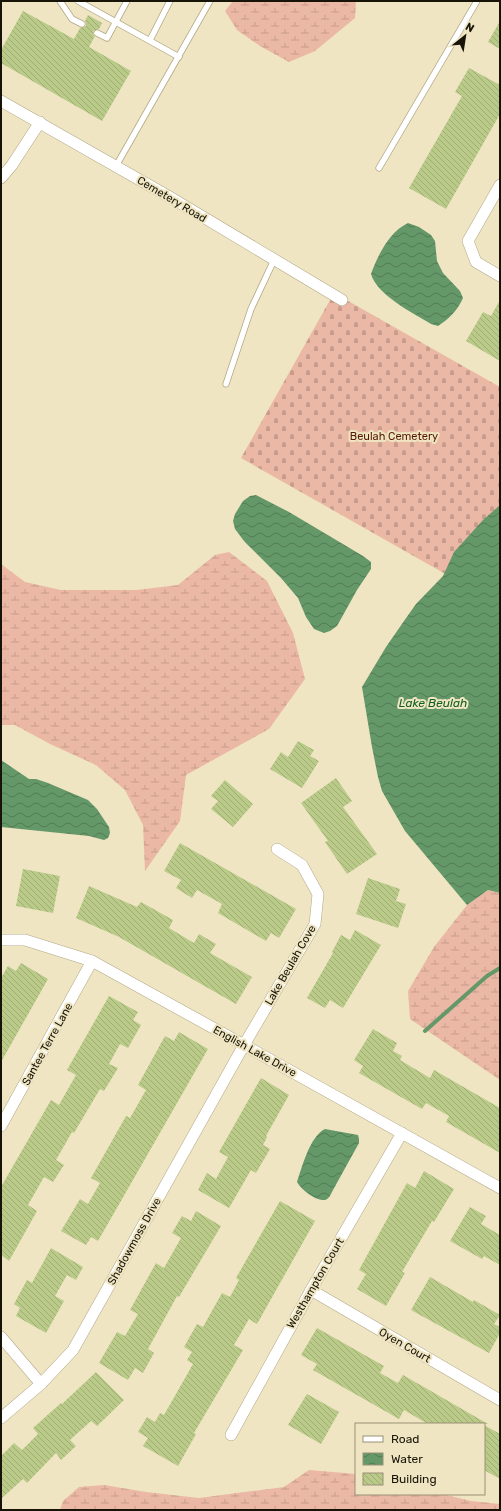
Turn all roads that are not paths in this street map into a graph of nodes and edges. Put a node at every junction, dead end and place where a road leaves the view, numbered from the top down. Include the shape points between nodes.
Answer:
1 (60, 1) edge
2 (78, 1) edge
3 (127, 1) edge
4 (170, 1) edge
5 (210, 1) edge
6 (477, 1) edge
7 (116, 22) junction
8 (82, 24) dead end
9 (97, 32) dead end
10 (150, 40) junction
11 (179, 57) junction
12 (1, 101) edge
13 (40, 122) junction
14 (116, 166) junction
15 (379, 168) dead end
16 (1, 178) edge
17 (500, 185) edge
18 (274, 260) junction
19 (500, 276) edge
20 (342, 300) dead end
21 (226, 384) dead end
22 (277, 849) dead end
23 (1, 940) edge
24 (92, 962) junction
25 (244, 1045) junction
26 (1, 1126) edge
27 (402, 1133) junction
28 (500, 1188) edge
29 (311, 1290) junction
30 (1, 1337) edge
31 (41, 1384) junction
32 (500, 1400) edge
33 (1, 1418) edge
34 (231, 1435) dead end

1 - 8 lane via 72,18
2 - 7 lane
3 - 7 lane
4 - 10 lane
5 - 11 lane
6 - 15 lane
7 - 9 lane via 107,38
7 - 10 lane
10 - 11 lane
11 - 14 lane
12 - 13 street, Cemetery Road
13 - 14 street, Cemetery Road
13 - 16 street
14 - 18 street, Cemetery Road
17 - 19 street via 468,241 476,262
18 - 20 street, Cemetery Road
18 - 21 lane via 251,309
22 - 25 street, Lake Beulah Cove via 302,865 318,894 315,924
23 - 24 street, English Lake Drive via 25,940
24 - 25 street, English Lake Drive
24 - 26 street, Santee Terre Lane
25 - 27 street, English Lake Drive
25 - 31 street, Shadowmoss Drive via 73,1350
27 - 28 street, English Lake Drive
27 - 29 street, Westhampton Court
29 - 32 street, Oyen Court
29 - 34 street, Westhampton Court
30 - 31 street
31 - 33 street, Shadowmoss Drive

